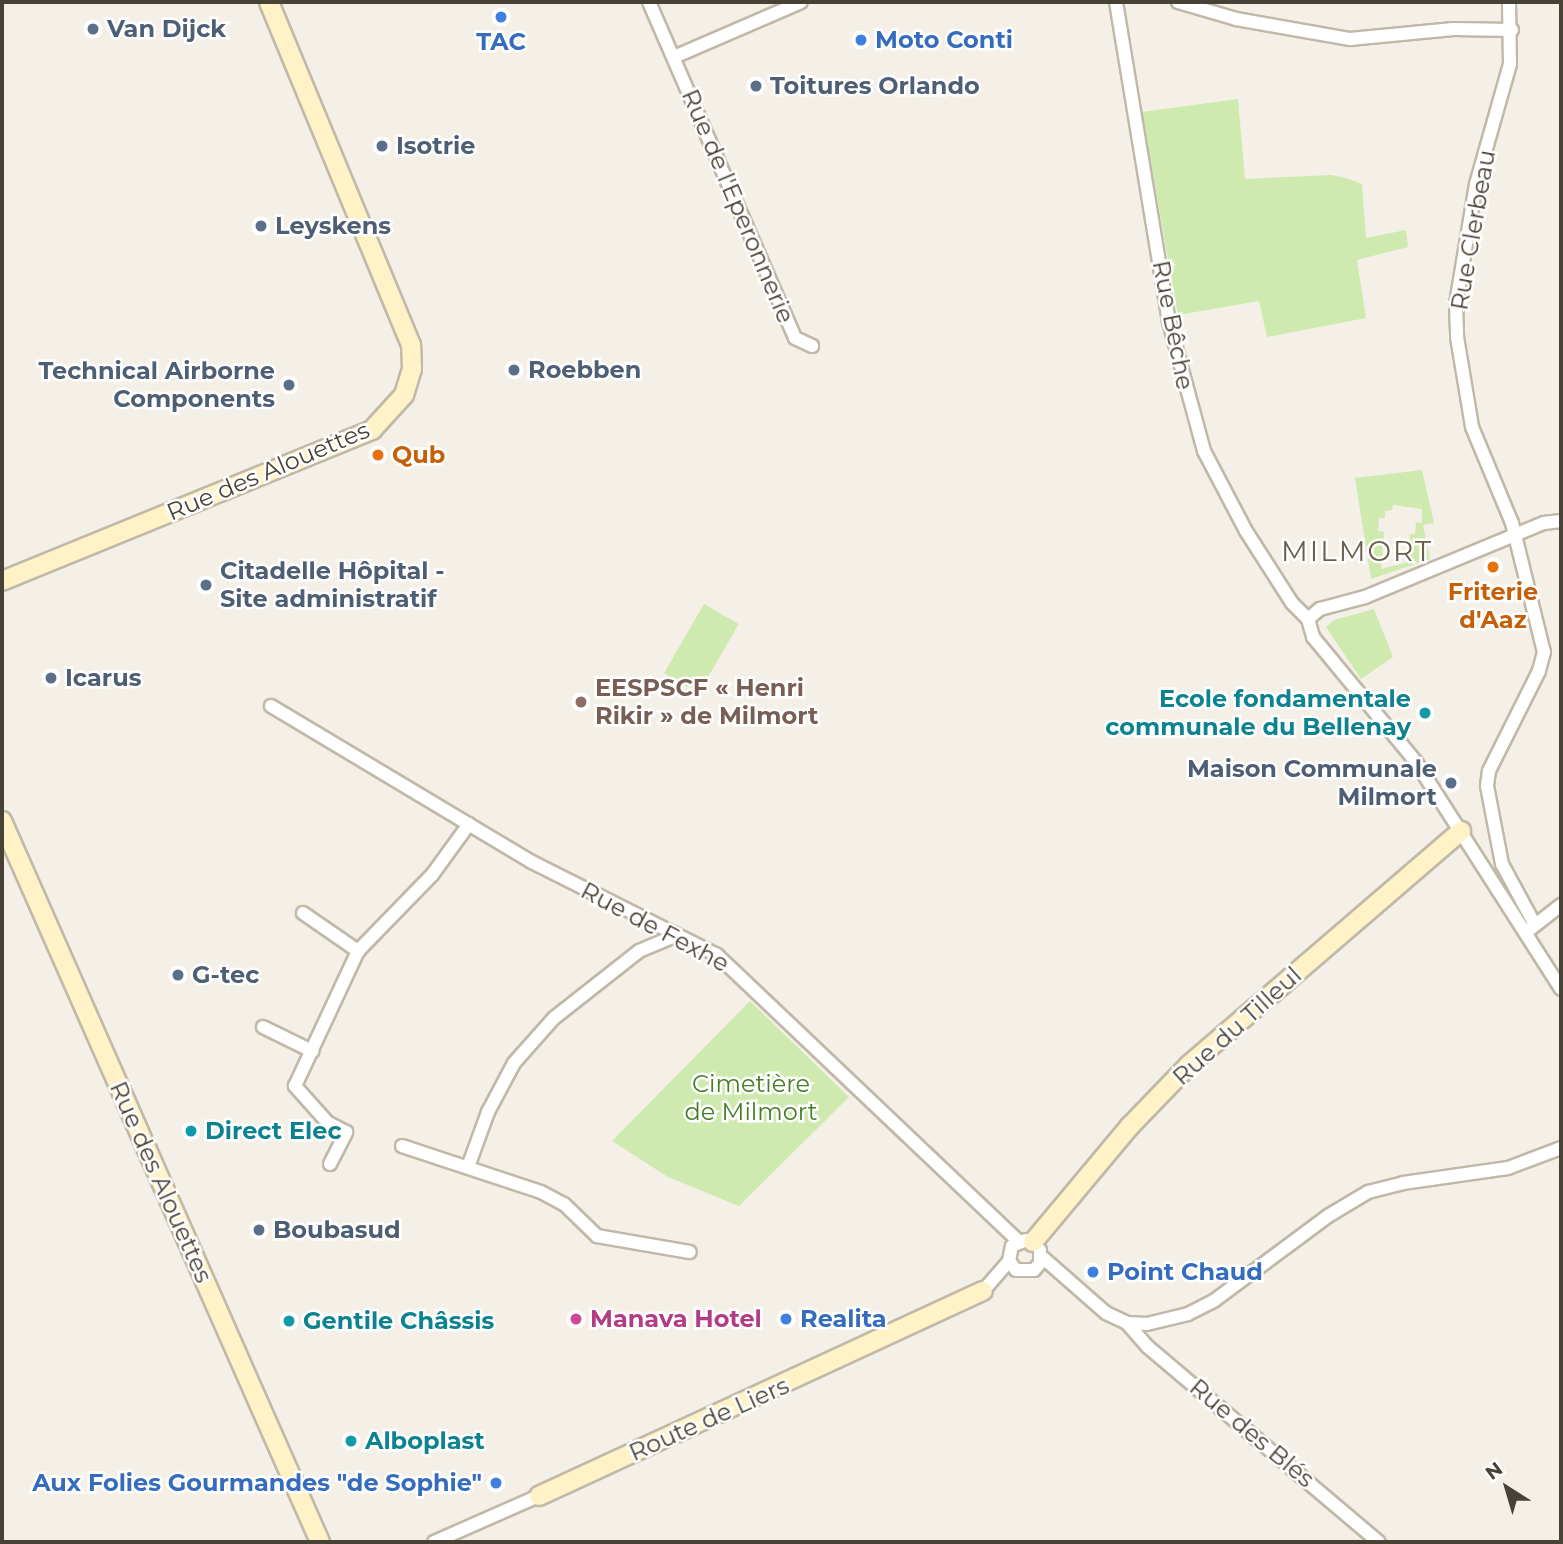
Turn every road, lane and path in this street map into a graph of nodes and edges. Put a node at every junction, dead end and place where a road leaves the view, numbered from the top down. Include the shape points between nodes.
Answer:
1 (269, 2) edge
2 (649, 2) edge
3 (801, 2) edge
4 (1116, 2) edge
5 (1178, 2) edge
6 (1509, 2) edge
7 (1512, 30) junction
8 (674, 57) junction
9 (812, 346) dead end
10 (1561, 521) edge
11 (1516, 536) junction
12 (2, 580) edge
13 (1308, 619) junction
14 (271, 706) dead end
15 (2, 821) edge
16 (469, 824) junction
17 (1461, 831) junction
18 (1561, 905) edge
19 (303, 913) dead end
20 (1530, 929) junction
21 (677, 935) junction
22 (358, 951) junction
23 (1561, 989) edge
24 (263, 1027) dead end
25 (312, 1051) junction
26 (402, 1146) dead end
27 (1561, 1148) edge
28 (330, 1164) dead end
29 (468, 1167) junction
30 (690, 1252) dead end
31 (1036, 1253) junction
32 (1013, 1265) junction
33 (983, 1291) joint
34 (1126, 1323) junction
35 (539, 1496) joint
36 (320, 1542) edge
37 (433, 1542) edge
38 (1379, 1542) edge

1 - 12 street, Rue des Alouettes via 411,345 412,369 404,395 372,430
2 - 8 street, Rue de l'Eperonnerie
3 - 8 street
4 - 13 street, Rue Bêche via 1169,322 1195,429 1246,531 1292,603
5 - 7 street via 1236,19 1350,39 1426,30
6 - 7 street, Rue Clerbeau
7 - 11 street, Rue Clerbeau via 1510,64 1476,184 1457,326 1461,378 1472,427
8 - 9 street, Rue de l'Eperonnerie via 795,338
10 - 11 street
11 - 13 street via 1364,597 1320,609
11 - 20 street, Rue Clerbeau via 1544,652 1489,771 1488,801 1506,875
13 - 17 street, Rue Bêche via 1313,637 1416,762
14 - 16 street, Rue de Fexhe
15 - 36 street, Rue des Alouettes
16 - 21 street, Rue de Fexhe via 532,862
16 - 22 street via 432,875
17 - 20 street, Rue Bêche
17 - 31 street, Rue du Tilleul via 1189,1065 1130,1126
18 - 20 street
19 - 22 street
20 - 23 street
21 - 29 street via 639,951 554,1018 514,1063 488,1112
21 - 31 street, Rue de Fexhe via 717,955 746,978
22 - 25 street
24 - 25 street
25 - 28 street via 295,1086 328,1123 346,1132
26 - 29 street
27 - 34 street via 1508,1168 1368,1192 1215,1300 1188,1314 1147,1324
29 - 30 street via 564,1204 597,1236
31 - 32 street via 1034,1270
31 - 32 street, Route de Liers via 1012,1246
31 - 34 street, Rue de Fexhe via 1106,1313
32 - 33 street, Route de Liers
33 - 35 street, Route de Liers
34 - 38 street, Rue des Blés via 1148,1347
35 - 37 street, Route de Liers

